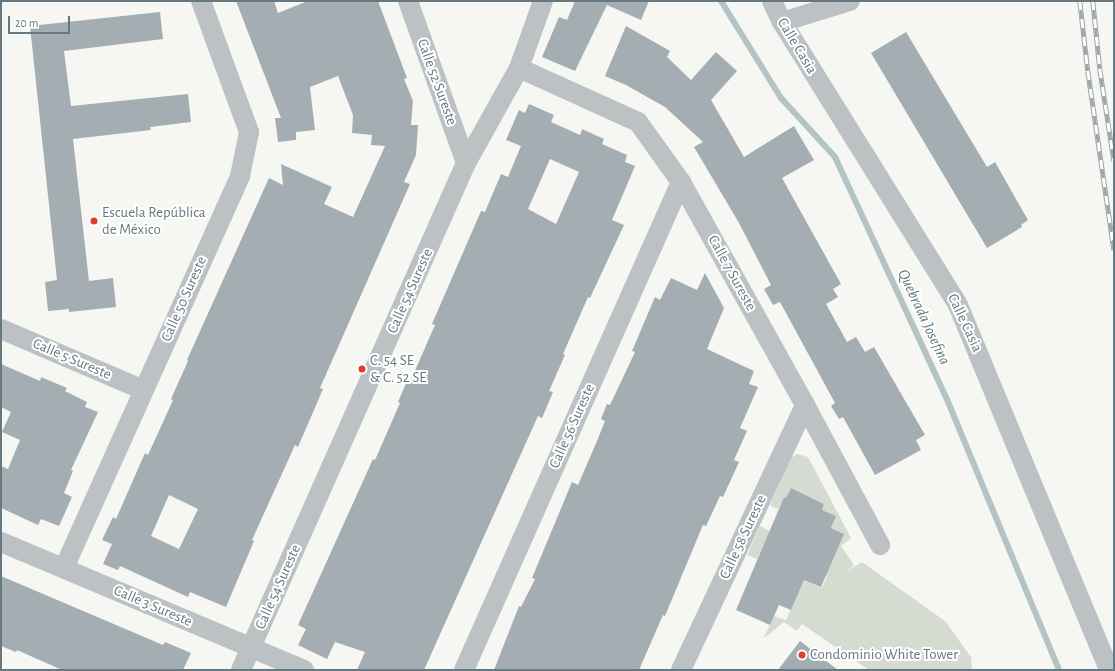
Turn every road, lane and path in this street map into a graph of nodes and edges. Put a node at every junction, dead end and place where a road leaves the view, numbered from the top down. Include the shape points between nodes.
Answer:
1 (201, 1) edge
2 (408, 1) edge
3 (543, 1) edge
4 (772, 1) edge
5 (850, 1) edge
6 (782, 22) junction
7 (518, 68) junction
8 (466, 163) junction
9 (681, 182) junction
10 (1, 329) edge
11 (143, 390) junction
12 (805, 405) junction
13 (1, 542) edge
14 (880, 546) dead end
15 (64, 568) junction
16 (252, 648) junction
17 (241, 670) edge
18 (304, 670) edge
19 (464, 670) edge
20 (681, 670) edge
21 (1109, 670) edge

1 - 11 street, Calle 50 Sureste via 250,132 240,176
2 - 8 street, Calle 52 Sureste
3 - 7 street, Calle 54 Sureste
4 - 6 street, Calle Casia
5 - 6 street
6 - 21 street, Calle Casia via 958,305
7 - 8 street, Calle 54 Sureste
7 - 9 street, Calle 7 Sureste via 638,122
8 - 16 street, Calle 54 Sureste
9 - 12 street, Calle 7 Sureste
9 - 19 street, Calle 56 Sureste
10 - 11 street, Calle 5 Sureste
11 - 15 street, Calle 50 Sureste
12 - 14 street, Calle 7 Sureste
12 - 20 street, Calle 58 Sureste
13 - 15 street, Calle 3 Sureste
15 - 16 street, Calle 3 Sureste
16 - 17 street, Calle 54 Sureste
16 - 18 street, Calle 3 Sureste

